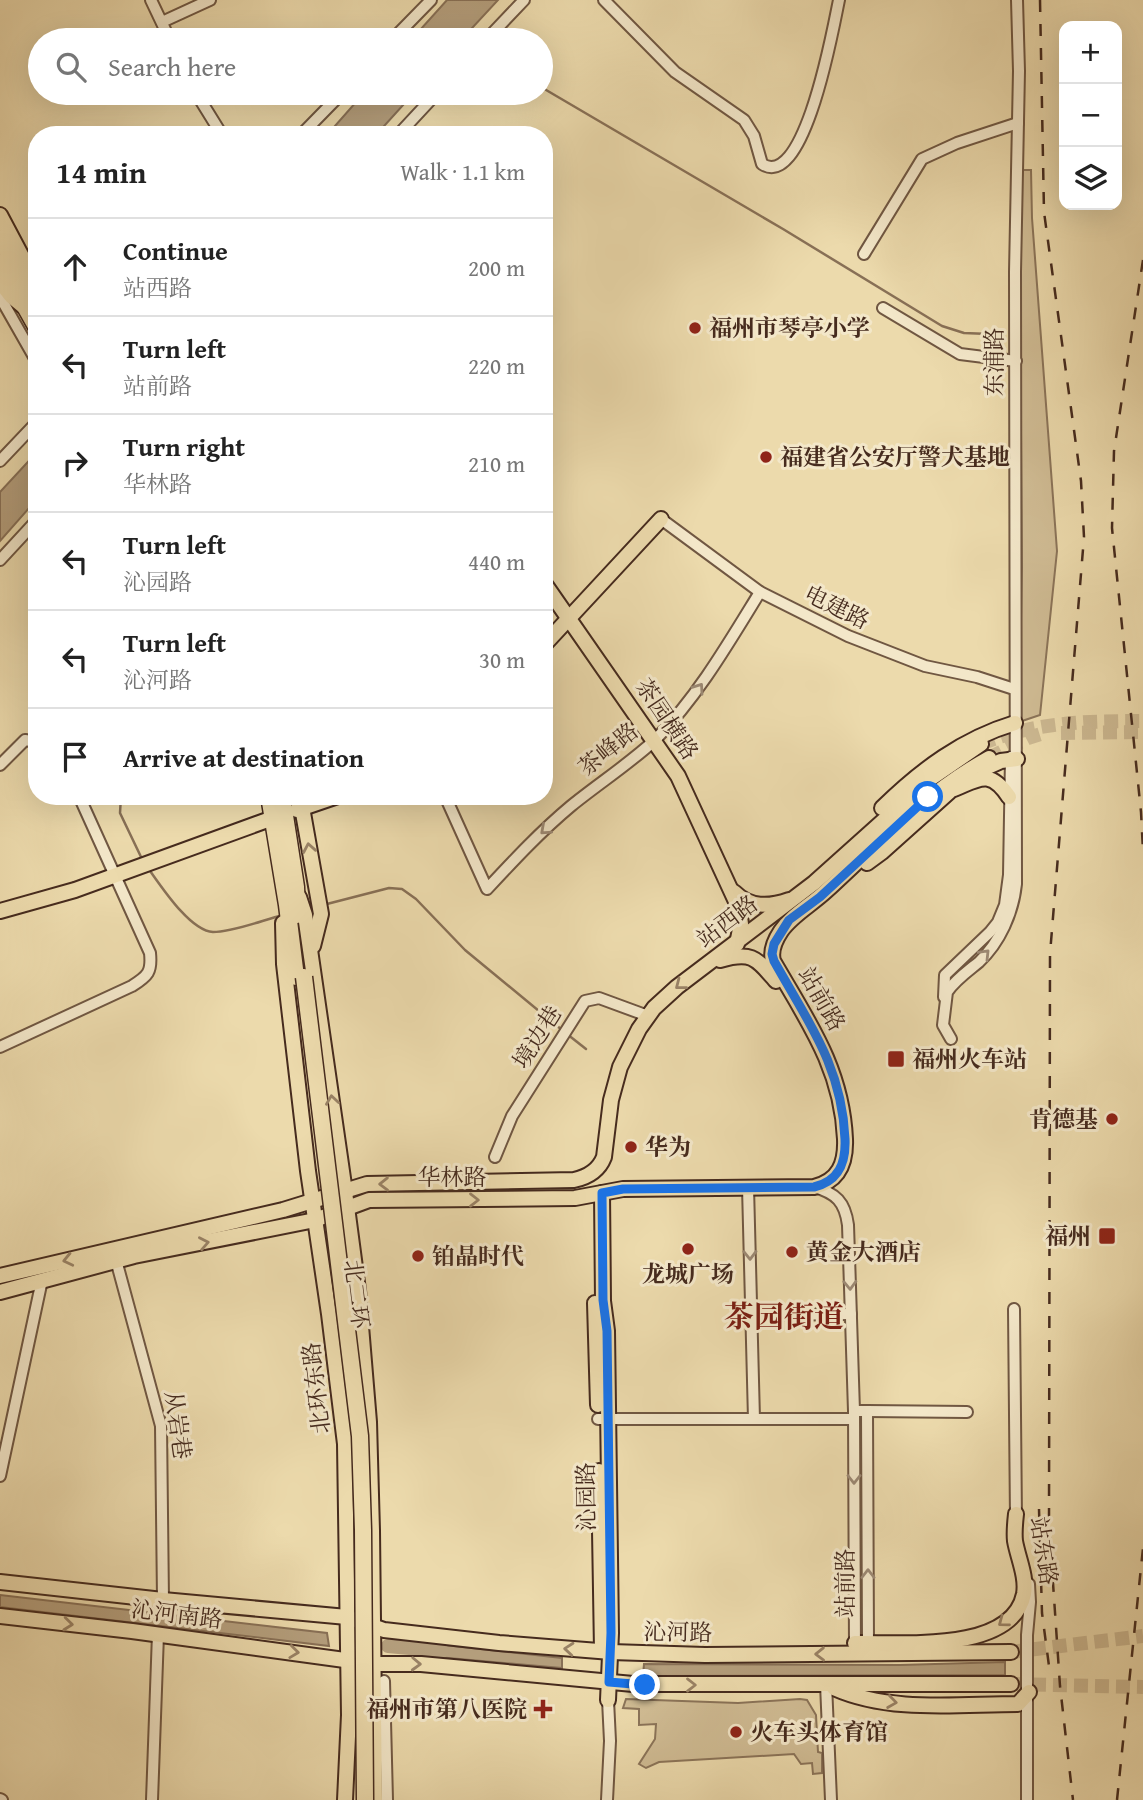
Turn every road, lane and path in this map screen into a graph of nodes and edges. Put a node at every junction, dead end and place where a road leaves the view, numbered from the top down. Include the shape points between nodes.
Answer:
1 (151, 0) edge
2 (210, 0) edge
3 (431, 0) edge
4 (524, 0) edge
5 (604, 0) edge
6 (839, 0) edge
7 (1017, 0) edge
8 (162, 22) junction
9 (165, 28) edge
10 (404, 28) edge
11 (497, 28) edge
12 (203, 105) edge
13 (330, 105) edge
14 (426, 105) edge
15 (1018, 123) junction
16 (216, 126) edge
17 (310, 126) edge
18 (406, 126) edge
19 (0, 215) edge
20 (0, 237) edge
21 (864, 254) dead end
22 (0, 262) edge
23 (28, 272) edge
24 (1, 289) edge
25 (28, 293) edge
26 (28, 297) edge
27 (28, 301) edge
28 (883, 308) dead end
29 (28, 344) edge
30 (1016, 361) junction
31 (28, 431) edge
32 (0, 461) edge
33 (661, 519) joint
34 (28, 530) edge
35 (0, 560) edge
36 (760, 592) junction
37 (553, 596) edge
38 (569, 618) junction
39 (553, 635) edge
40 (1014, 689) junction
41 (1015, 723) junction
42 (654, 740) junction
43 (28, 741) edge
44 (981, 744) tunnel mouth
45 (989, 758) tunnel mouth
46 (1014, 759) junction
47 (0, 765) edge
48 (951, 790) junction
49 (1009, 797) junction
50 (83, 805) edge
51 (274, 805) edge
52 (281, 805) edge
53 (297, 805) edge
54 (302, 805) edge
55 (449, 805) edge
56 (279, 816) junction
57 (840, 860) junction
58 (114, 875) junction
59 (733, 891) junction
60 (820, 897) junction
61 (796, 898) junction
62 (2, 906) edge
63 (292, 906) junction
64 (789, 920) joint
65 (737, 944) junction
66 (311, 957) junction
67 (710, 962) junction
68 (300, 977) junction
69 (799, 1004) junction
70 (945, 1006) junction
71 (648, 1016) junction
72 (951, 1039) dead end
73 (0, 1047) edge
74 (495, 1157) dead end
75 (574, 1180) joint
76 (748, 1187) junction
77 (814, 1187) junction
78 (345, 1192) junction
79 (597, 1194) junction
80 (313, 1202) junction
81 (348, 1208) junction
82 (316, 1220) junction
83 (116, 1260) junction
84 (0, 1276) edge
85 (42, 1280) junction
86 (0, 1292) edge
87 (1014, 1309) dead end
88 (851, 1314) junction
89 (751, 1315) junction
90 (867, 1411) junction
91 (967, 1412) dead end
92 (854, 1415) junction
93 (603, 1419) junction
94 (754, 1419) junction
95 (0, 1476) edge
96 (1016, 1514) junction
97 (0, 1581) edge
98 (163, 1600) junction
99 (0, 1616) edge
100 (347, 1617) junction
101 (373, 1626) junction
102 (158, 1634) junction
103 (859, 1646) junction
104 (607, 1652) junction
105 (1011, 1652) tunnel mouth
106 (348, 1659) junction
107 (374, 1664) junction
108 (384, 1681) dead end
109 (607, 1682) junction
110 (826, 1684) junction
111 (1011, 1684) tunnel mouth
112 (1029, 1692) junction
113 (608, 1700) joint
114 (1018, 1704) junction
115 (1028, 1715) junction
116 (380, 1757) junction
117 (152, 1800) edge
118 (345, 1800) edge
119 (354, 1800) edge
120 (365, 1800) edge
121 (375, 1800) edge
122 (387, 1800) edge
123 (607, 1800) edge
124 (831, 1800) edge
125 (1027, 1800) edge

1 - 8 street
2 - 8 street
3 - 10 street
4 - 11 street
5 - 6 street via 675,72 744,120 762,164 772,167 792,151 808,125
7 - 15 street, 东浦路
8 - 9 street
12 - 16 street
13 - 17 street
14 - 18 street
15 - 21 street via 922,159
15 - 30 street, 东浦路
19 - 23 main road
20 - 25 highway
22 - 26 highway
24 - 27 main road
24 - 29 street
28 - 30 street via 960,354
30 - 40 street, 东浦路
31 - 32 street
33 - 36 street, 电建路
33 - 38 main road
34 - 35 street
36 - 40 street, 电建路 via 885,652
42 -> 36 street, 茶峰路 via 697,691
37 - 38 main road, 茶园横路
38 - 39 main road
38 - 42 main road, 茶园横路
40 - 41 street, 东浦路
41 - 46 street, 东浦路
41 - 57 main road via 970,740 926,768 862,828
42 -> 55 street, 茶峰路 via 570,807 487,889
42 - 59 main road, 茶园横路 via 683,785
43 - 47 street
44 - 57 main road, 站西路 via 923,784
45 - 60 main road, 站西路 via 928,797
46 - 48 main road via 991,765
46 - 49 street, 东浦路
70 -> 46 street, 东浦路 via 949,988 996,942 1012,906 1016,876
48 - 49 main road via 975,778 986,778
48 - 60 main road via 882,852
49 - 70 street, 东浦路 via 1005,905 990,932 945,975
50 - 58 street
51 - 56 highway, 北二环
52 - 56 highway, 北二环
53 - 56 main road
66 -> 54 main road via 319,907
56 - 58 main road
56 - 63 highway, 北二环
57 - 61 main road, 站西路
58 - 62 main road via 75,890
58 - 73 street via 150,953 149,975
59 - 61 main road via 757,905
59 - 65 main road, 茶园横路 via 740,916
60 - 64 main road, 站西路
61 - 65 main road, 站西路
63 - 66 main road
63 - 68 highway, 北二环
63 - 80 main road, 北环东路 via 284,964
64 - 69 main road, 站前路 via 772,954
65 - 67 main road, 站西路
78 -> 66 main road
67 - 69 main road via 751,956
67 -> 71 main road, 站西路
68 - 119 highway, 北二环 via 351,1437
68 - 120 highway, 北二环, bridge via 360,1436
69 - 77 main road, 站前路 via 821,1043 843,1108 843,1163 829,1182
70 - 72 street via 943,1026
71 - 74 street, 境边巷 via 595,997 585,1001 512,1116
71 - 75 main road, 站西路 via 620,1067 602,1161 589,1175
75 -> 78 main road, 华林路 via 367,1184
76 - 77 main road, 华林路
76 - 79 main road, 华林路 via 623,1189
76 -> 89 street
77 -> 88 street, 站前路 via 838,1197 845,1211
78 - 80 main road, 华林路
78 - 81 main road
81 -> 79 main road, 华林路 via 369,1199 575,1198
79 - 93 main road, 沁园路 via 607,1331
80 - 82 main road, 北环东路
80 -> 84 main road, 华林路
81 - 82 main road, 华林路
81 - 101 main road via 369,1422
83 -> 82 main road, 华林路
82 - 100 main road, 北环东路 via 345,1444
83 - 85 main road, 华林路
83 - 98 street, 从岩巷 via 161,1426
85 - 86 main road, 华林路
85 - 95 street
87 - 96 street, 站东路
88 - 89 street
88 - 92 street, 站前路
89 - 94 street
90 - 91 street
90 - 92 street
103 -> 90 street, 站前路
92 - 94 street
92 -> 103 street, 站前路
93 - 94 street
93 - 104 main road, 沁园路
96 -> 103 main road via 1015,1539 1024,1592 1010,1618 965,1640
96 - 112 street, 站东路 via 1030,1596
97 - 98 main road, 沁河南路
98 - 100 main road, 沁河南路
99 -> 102 main road, 沁河南路
100 - 101 main road, 沁河路
100 - 106 main road, 北环东路
104 -> 101 main road, 沁河路
101 - 107 main road
102 -> 106 main road, 沁河南路
102 - 117 street
103 -> 104 main road, 沁河路 via 705,1655
103 - 105 main road, 沁河路
104 - 109 main road, 沁园路
106 - 107 main road
106 - 118 main road, 北环东路
107 -> 109 main road via 421,1664
107 - 116 main road
108 - 116 street
109 -> 110 main road
109 - 113 main road, 沁园路
110 - 111 main road
110 -> 114 main road via 854,1696 913,1705
110 - 124 street
112 - 114 main road
112 - 115 street, 站东路
113 - 123 street, 沁园路
114 - 115 main road
115 - 125 street, 站东路
116 - 121 main road
116 - 122 street

